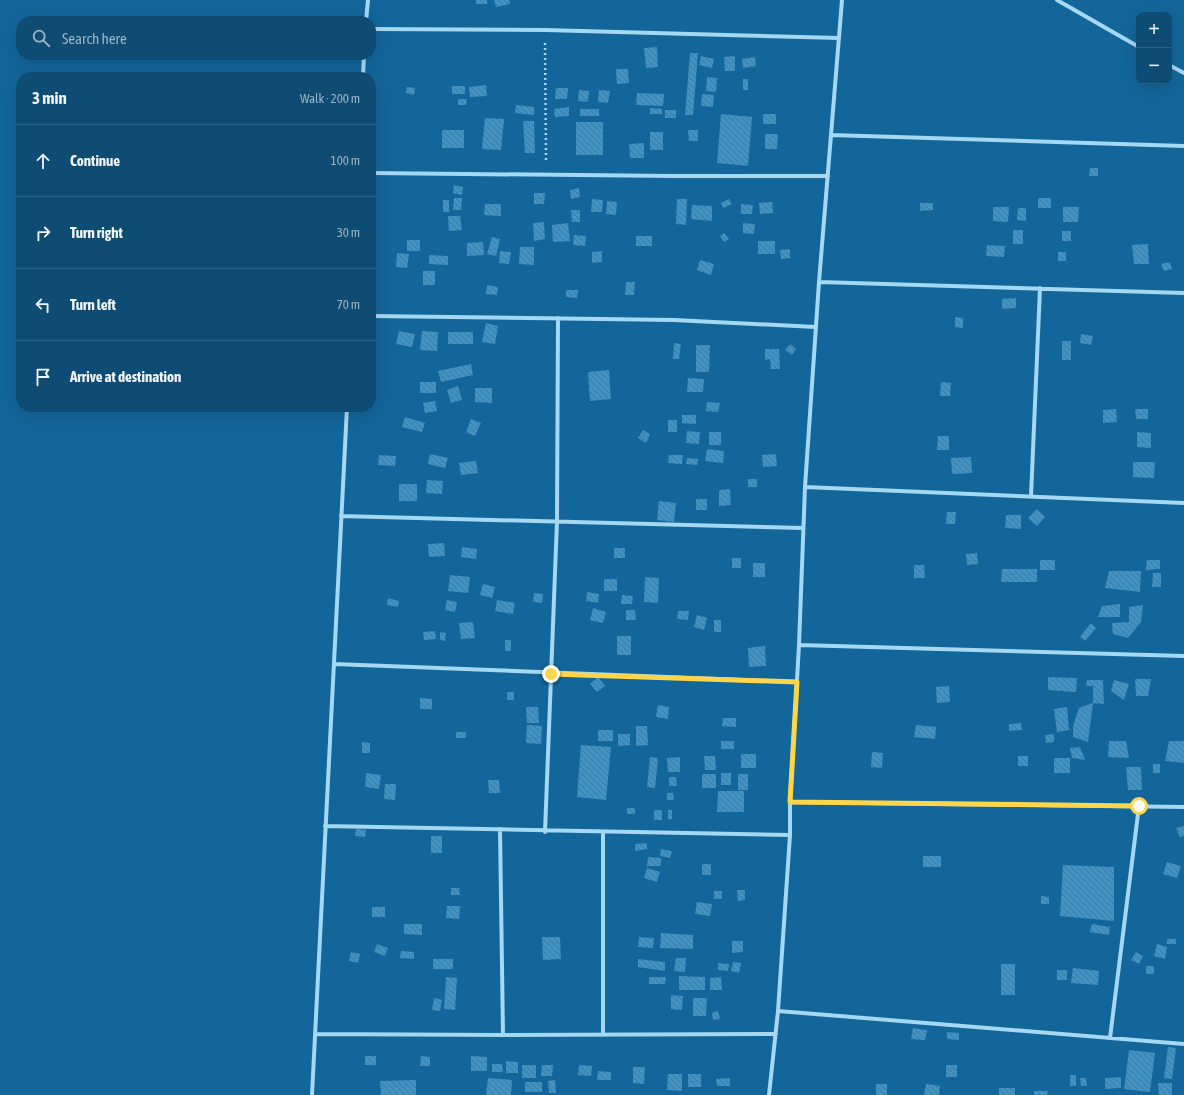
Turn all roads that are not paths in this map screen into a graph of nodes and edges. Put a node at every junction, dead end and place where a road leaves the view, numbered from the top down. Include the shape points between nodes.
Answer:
1 (368, 0) edge
2 (842, 0) edge
3 (1057, 0) edge
4 (366, 16) edge
5 (376, 29) edge
6 (839, 38) junction
7 (1136, 45) edge
8 (364, 60) edge
9 (1172, 67) edge
10 (363, 72) edge
11 (1184, 73) edge
12 (831, 135) junction
13 (1184, 146) edge
14 (376, 172) edge
15 (828, 176) junction
16 (819, 282) junction
17 (1040, 288) junction
18 (1184, 293) edge
19 (376, 316) edge
20 (558, 318) junction
21 (816, 327) junction
22 (347, 412) edge
23 (805, 487) junction
24 (1031, 496) junction
25 (1184, 503) edge
26 (341, 516) junction
27 (557, 521) junction
28 (803, 528) junction
29 (799, 645) junction
30 (1184, 656) edge
31 (334, 664) junction
32 (551, 674) junction
33 (797, 682) junction
34 (790, 802) junction
35 (1139, 806) junction
36 (1184, 807) edge
37 (326, 826) junction
38 (500, 829) junction
39 (545, 832) junction
40 (603, 833) junction
41 (790, 835) junction
42 (778, 1011) junction
43 (315, 1034) junction
44 (603, 1034) junction
45 (776, 1034) junction
46 (503, 1035) junction
47 (1110, 1038) junction
48 (1184, 1044) edge
49 (312, 1095) edge
50 (769, 1095) edge

1 - 4 street
2 - 6 street
3 - 7 street
5 - 6 street via 545,30
6 - 12 street
8 - 10 street
9 - 11 street
12 - 13 street
12 - 15 street
14 - 15 street
15 - 16 street
16 - 17 street
16 - 21 street
17 - 18 street
17 - 24 street
19 - 20 street
20 - 21 street via 674,320
20 - 27 street
21 - 23 street
22 - 26 street
23 - 24 street
23 - 28 street
24 - 25 street
26 - 27 street
26 - 31 street
27 - 28 street
27 - 32 street
28 - 29 street
29 - 30 street
29 - 33 street
31 - 32 street
31 - 37 street
32 - 33 street
32 - 39 street
33 - 34 street
34 - 35 street
34 - 41 street
35 - 36 street
35 - 47 street
37 - 38 street
37 - 43 street
38 - 39 street
38 - 46 street
39 - 40 street
40 - 41 street
40 - 44 street
41 - 42 street
42 - 45 street
42 - 47 street
43 - 46 street
43 - 49 street
44 - 45 street
44 - 46 street
45 - 50 street
47 - 48 street

